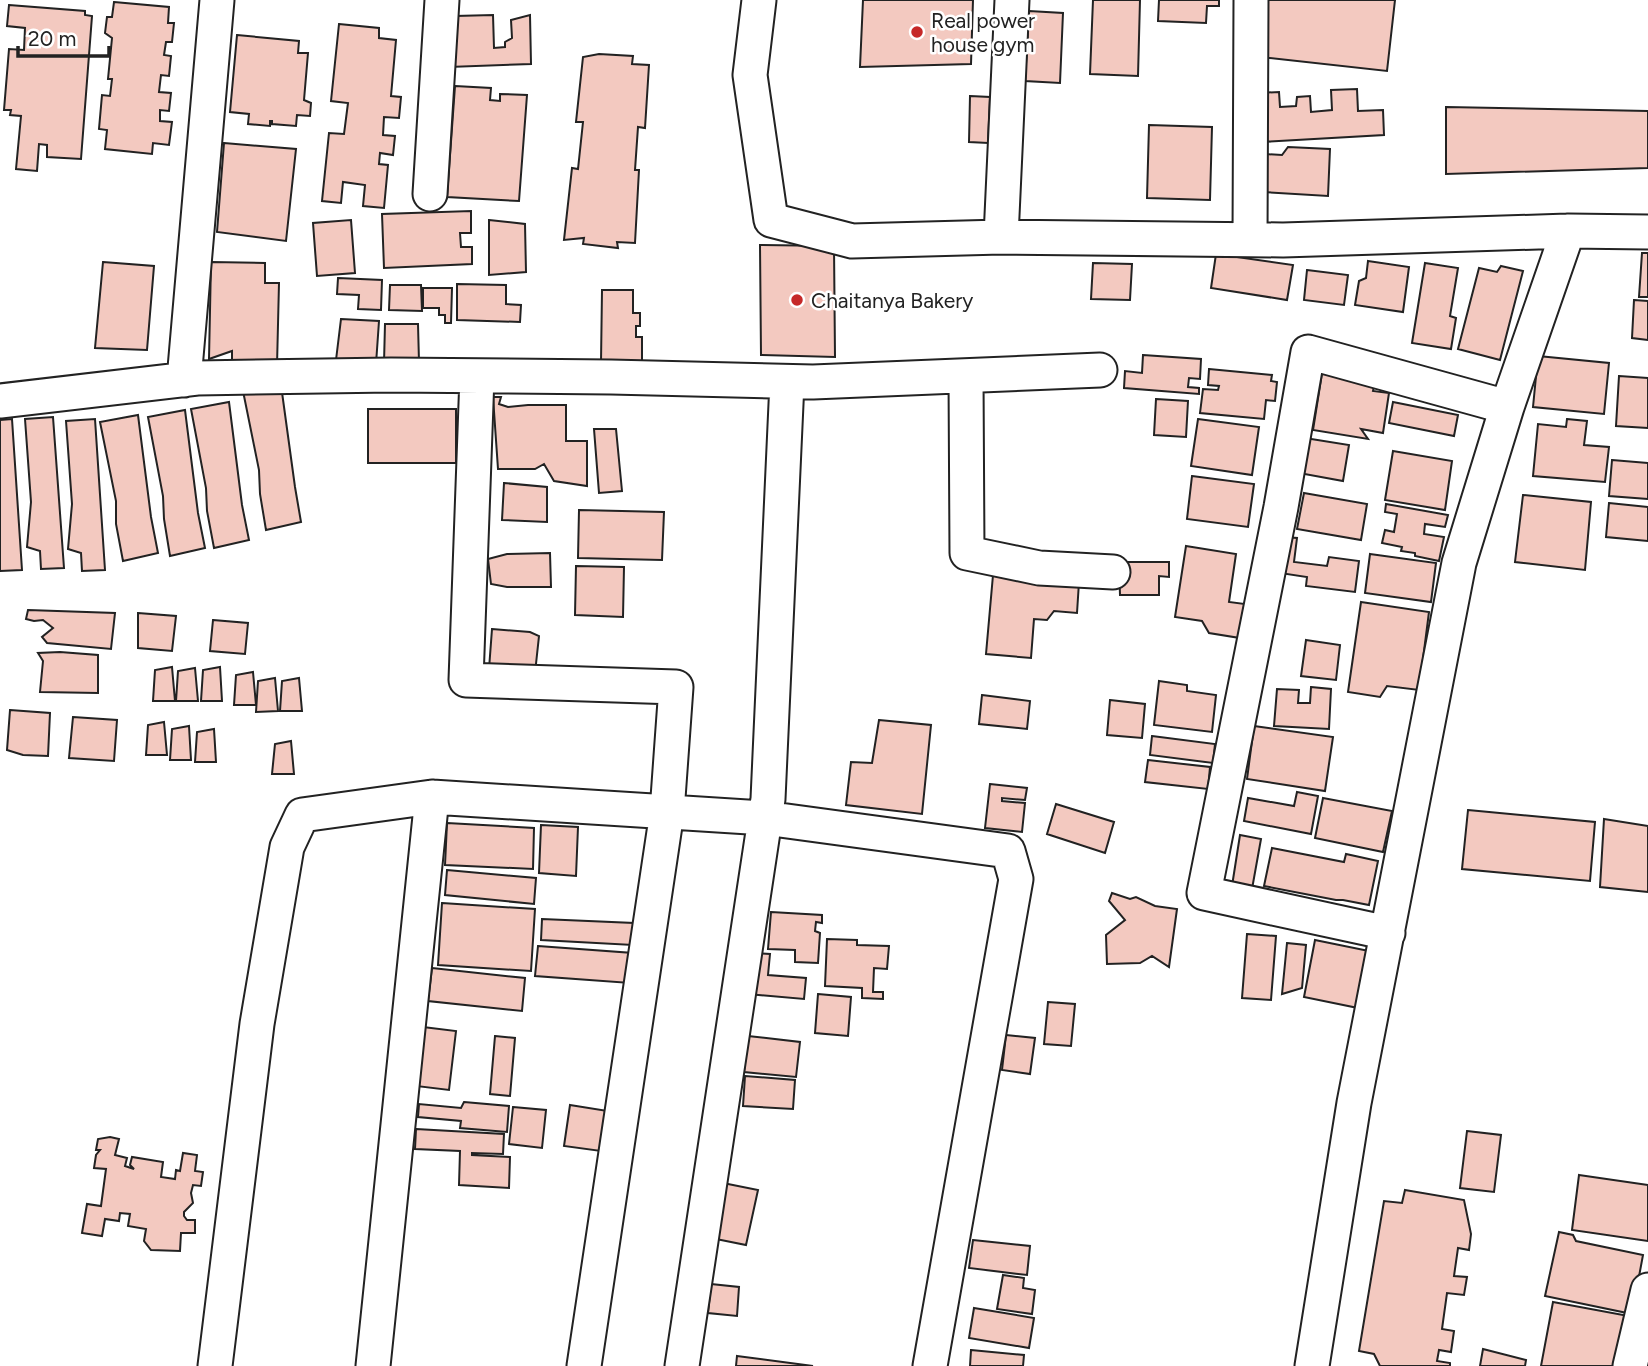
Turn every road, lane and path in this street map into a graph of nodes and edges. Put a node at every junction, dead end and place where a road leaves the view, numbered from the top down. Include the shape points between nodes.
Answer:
1 (217, 0) edge
2 (442, 0) edge
3 (759, 0) edge
4 (1012, 0) edge
5 (1251, 0) edge
6 (430, 194) dead end
7 (1568, 231) junction
8 (1648, 232) edge
9 (1001, 237) junction
10 (1250, 239) junction
11 (1100, 370) dead end
12 (477, 376) junction
13 (966, 376) junction
14 (184, 380) junction
15 (787, 382) junction
16 (0, 401) edge
17 (1507, 407) junction
18 (1113, 572) dead end
19 (432, 797) junction
20 (667, 812) junction
21 (765, 818) junction
22 (1388, 933) junction
23 (1648, 1290) edge
24 (215, 1366) edge
25 (373, 1366) edge
26 (584, 1366) edge
27 (682, 1366) edge
28 (930, 1366) edge
29 (1312, 1366) edge
30 (1630, 1366) edge

1 - 14 street
2 - 6 street
3 - 9 street via 750,75 771,220 852,241
4 - 9 street
5 - 10 street
7 - 8 street
7 - 10 street
7 - 17 street
9 - 10 street
11 - 13 street
12 - 14 street
12 - 15 street
12 - 20 street via 466,680 676,687
13 - 15 street
13 - 18 street via 967,553 1039,568
14 - 16 street
15 - 21 street
17 - 22 street via 1460,563
17 - 22 street via 1308,352 1204,893
19 - 20 street
19 - 24 street via 302,815 287,847 257,1024
19 - 25 street
20 - 21 street
20 - 26 street
21 - 27 street
21 - 28 street via 1008,851 1016,879
22 - 29 street via 1354,1103
23 - 30 street

